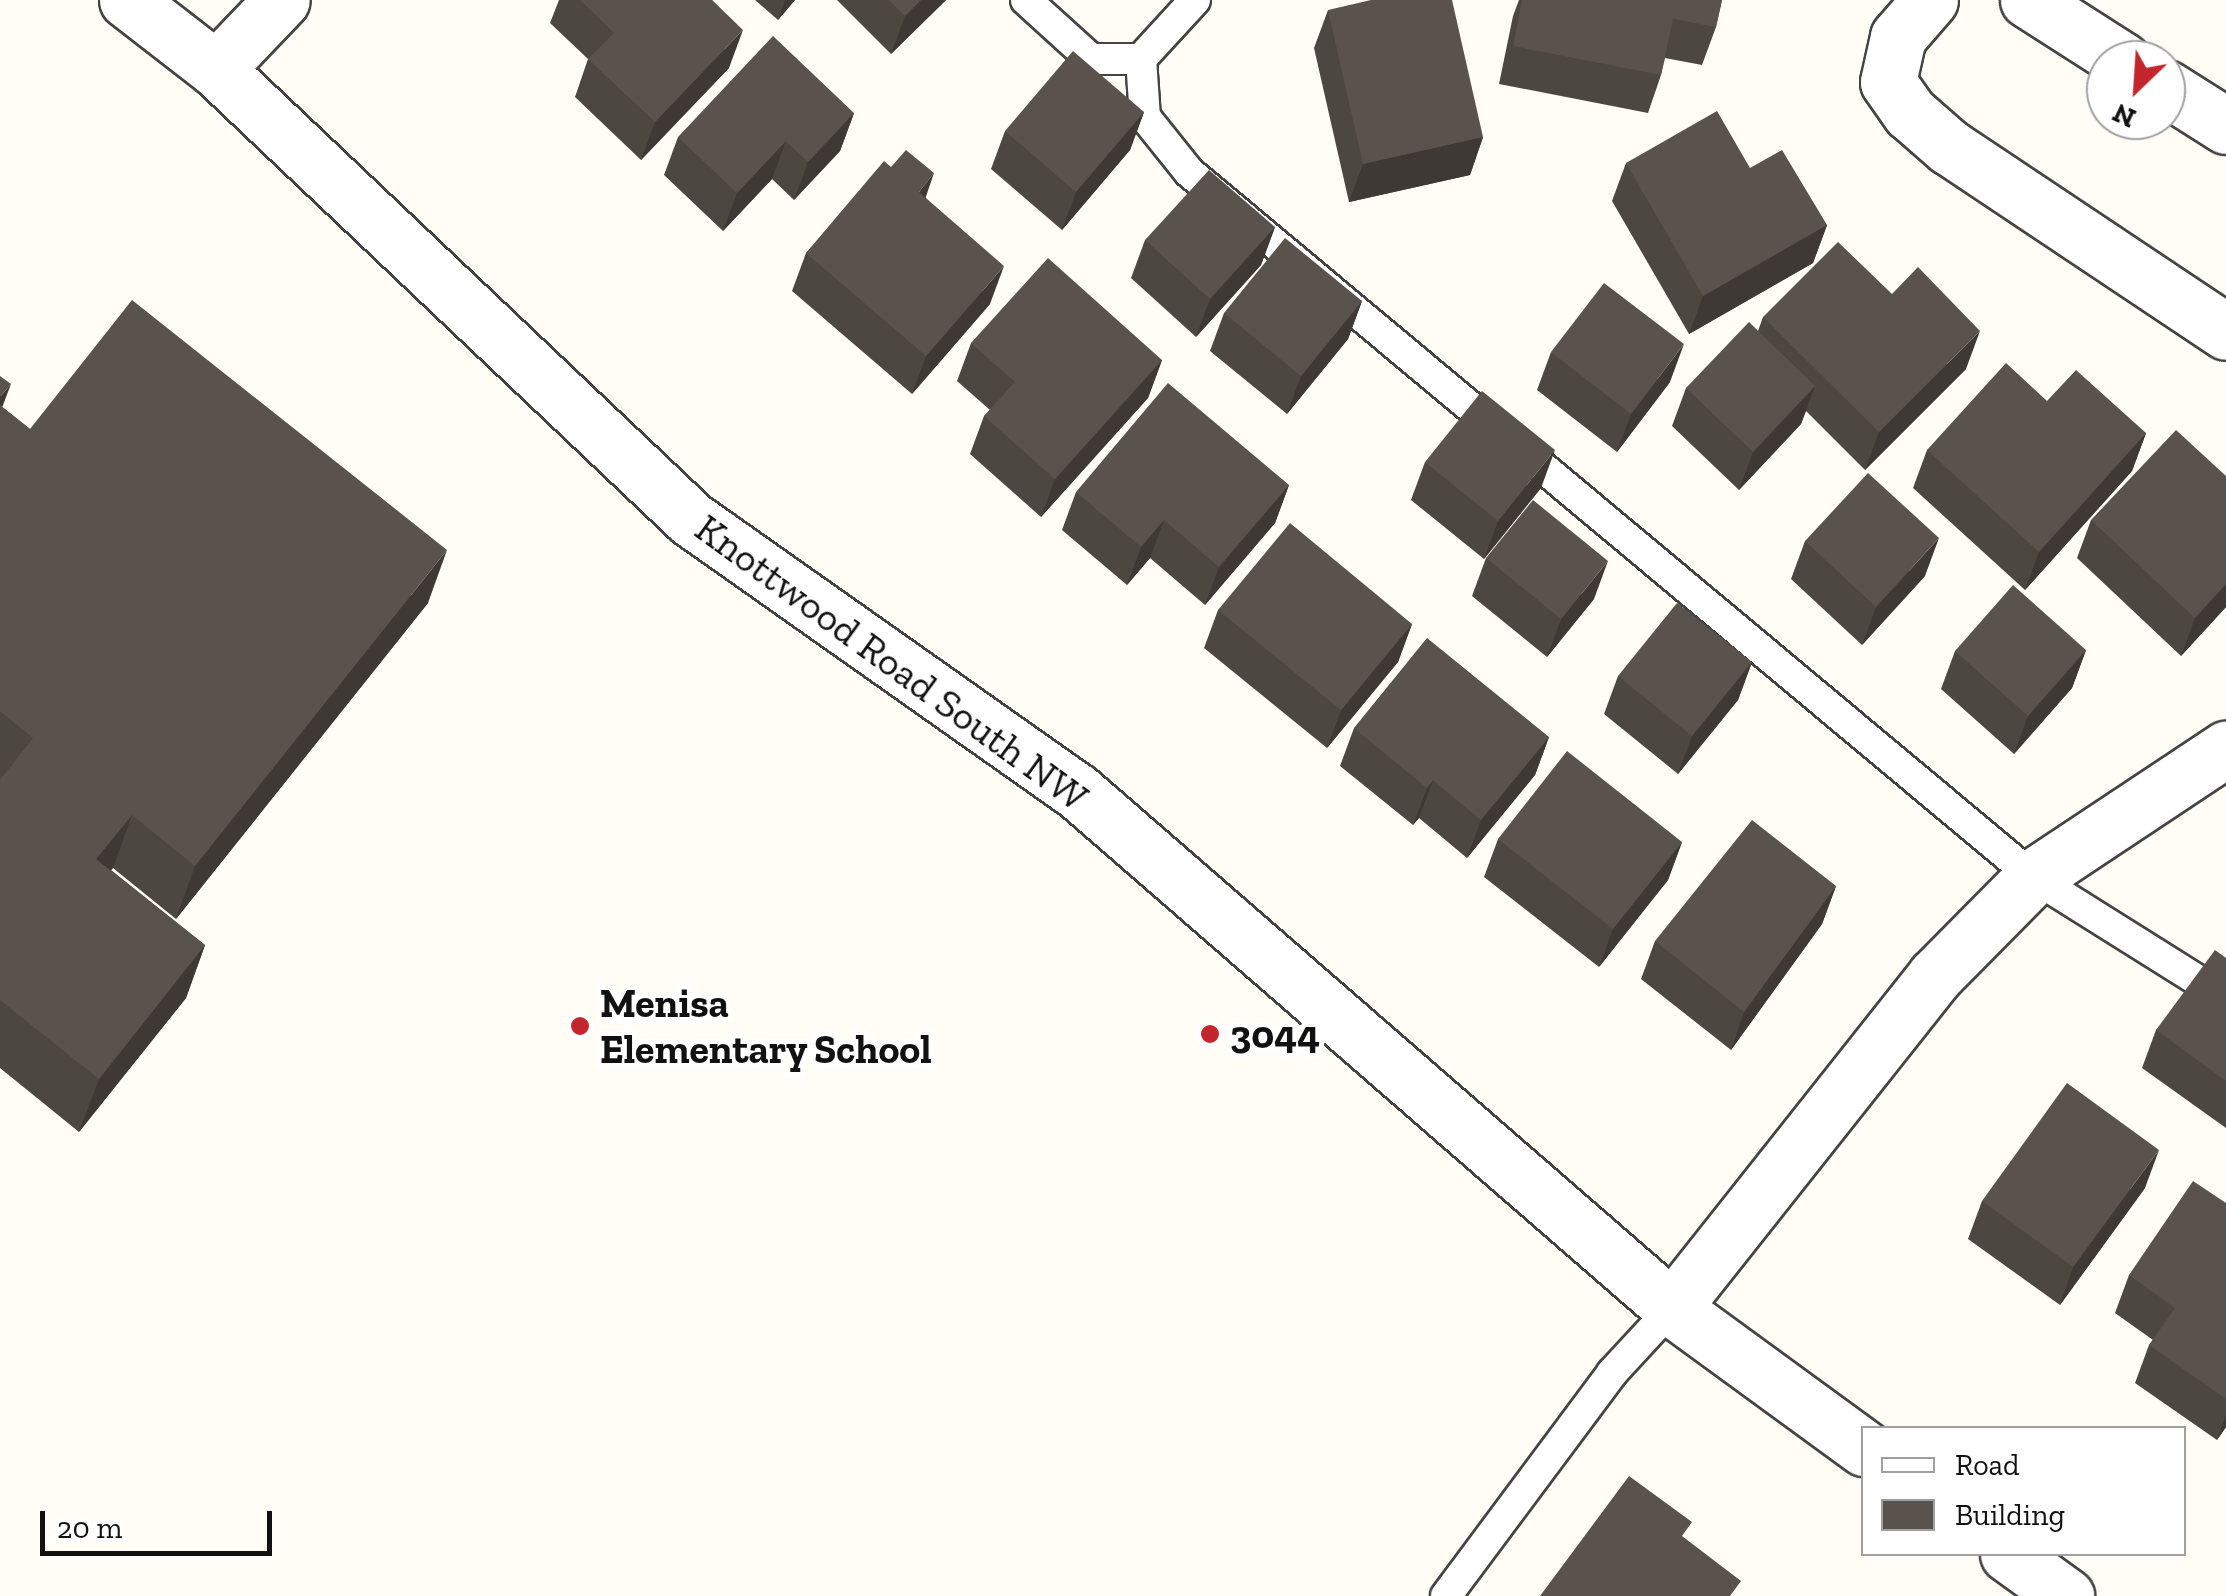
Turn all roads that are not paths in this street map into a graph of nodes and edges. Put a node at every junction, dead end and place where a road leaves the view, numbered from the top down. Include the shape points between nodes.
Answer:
1 (127, 0) edge
2 (282, 0) edge
3 (1026, 0) edge
4 (1195, 0) edge
5 (1930, 0) edge
6 (2028, 0) edge
7 (2091, 40) edge
8 (1141, 59) junction
9 (216, 69) junction
10 (2186, 101) edge
11 (2226, 126) edge
12 (2226, 332) edge
13 (2226, 748) edge
14 (2033, 876) junction
15 (2226, 998) edge
16 (1672, 1308) junction
17 (1861, 1446) edge
18 (2011, 1556) edge
19 (1446, 1596) edge
20 (2066, 1596) edge

1 - 9 street, Knottwood Road South NW
2 - 9 street
3 - 8 lane via 1091,58
4 - 8 lane
5 - 12 street via 1898,37 1888,82 1910,113 1948,147
6 - 7 street
8 - 14 lane via 1146,117 1189,172
9 - 16 street, Knottwood Road South NW via 691,519 1077,791
10 - 11 street
13 - 14 street
14 - 15 lane
14 - 16 street via 1935,976
16 - 17 street, Knottwood Road South NW
16 - 19 lane via 1612,1373
18 - 20 street

